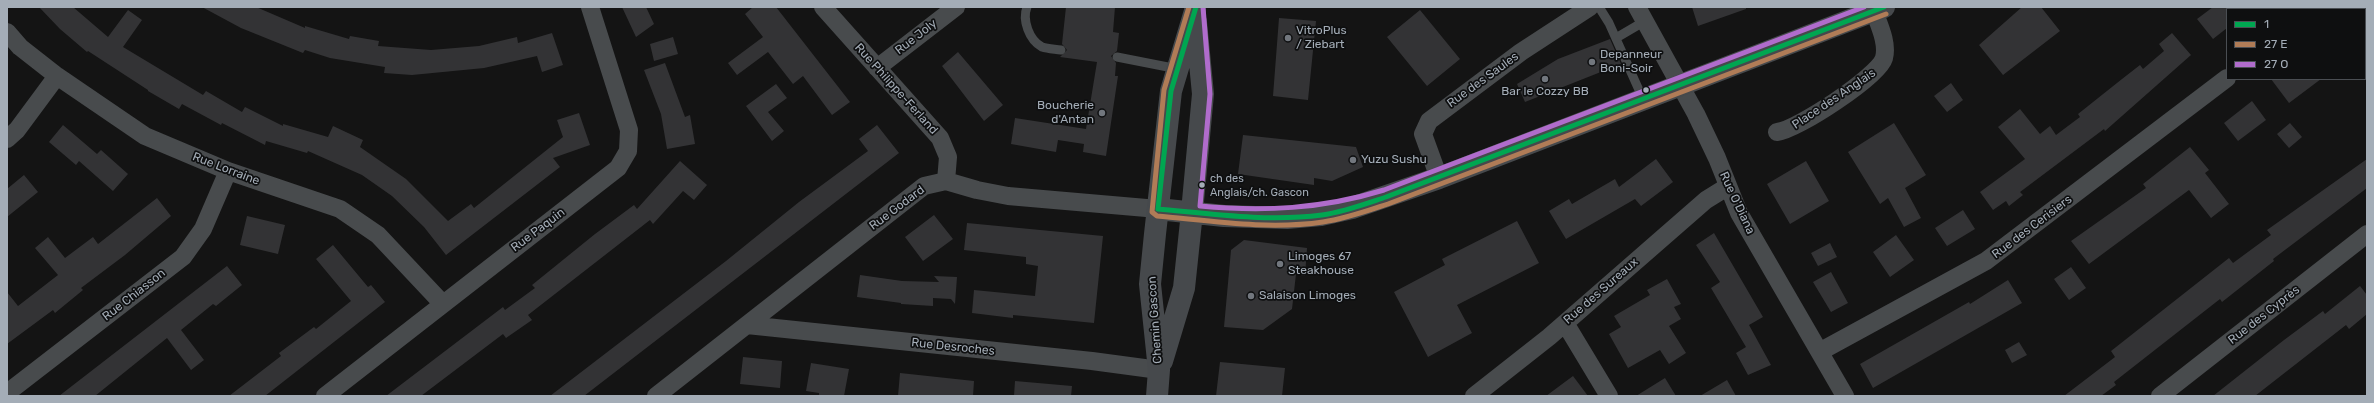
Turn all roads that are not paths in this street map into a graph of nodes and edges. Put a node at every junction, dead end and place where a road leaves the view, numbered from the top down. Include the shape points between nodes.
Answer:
1 (590, 7) edge
2 (823, 7) edge
3 (956, 7) edge
4 (1027, 7) edge
5 (1590, 7) edge
6 (1599, 7) edge
7 (1196, 9) edge
8 (1879, 9) edge
9 (1641, 14) edge
10 (7, 32) edge
11 (1616, 38) junction
12 (1061, 50) dead end
13 (1117, 57) dead end
14 (876, 68) junction
15 (1178, 69) junction
16 (57, 76) junction
17 (2226, 79) edge
18 (1681, 84) junction
19 (1643, 99) junction
20 (1777, 132) dead end
21 (7, 139) edge
22 (228, 171) junction
23 (1439, 178) junction
24 (946, 181) junction
25 (1727, 187) junction
26 (1158, 209) junction
27 (1192, 212) junction
28 (2367, 234) edge
29 (442, 303) junction
30 (1565, 322) junction
31 (748, 325) junction
32 (1821, 352) junction
33 (1159, 370) junction
34 (7, 393) edge
35 (325, 396) edge
36 (656, 396) edge
37 (1156, 396) edge
38 (1474, 396) edge
39 (1609, 396) edge
40 (1845, 396) edge
41 (2160, 396) edge

1 - 29 street, Rue Paquin via 629,130 628,151 618,168
2 - 14 street, Rue Philippe-Ferland
3 - 14 street, Rue Joly
4 - 12 lane via 1026,25 1033,39 1044,48
5 - 23 street, Rue des Saules via 1521,52 1429,121 1423,134
6 - 11 lane
7 - 15 main road, Chemin Gascon
7 - 27 main road, Chemin Gascon via 1203,94
8 - 18 main road, Rue Godard
8 - 20 street, Place des Anglais via 1885,47 1882,65 1806,121 1792,129
9 - 11 lane
9 - 18 street, Rue O'Diana
10 - 16 street, Rue Lorraine via 20,47
11 - 19 lane
13 - 15 lane
14 - 24 street, Rue Philippe-Ferland via 940,138 948,157
15 - 26 main road, Chemin Gascon via 1171,91
16 - 21 street via 17,130
16 - 22 street, Rue Lorraine via 145,136
17 - 32 street, Rue des Cerisiers via 1986,261
18 - 19 main road, Rue Godard
18 - 25 street, Rue O'Diana via 1715,153
19 - 23 main road, Rue Godard
22 - 29 street, Rue Lorraine via 340,209 378,235
22 - 34 street, Rue Chiasson via 203,229 183,257
23 - 27 main road, Rue Godard via 1369,203 1321,215 1265,218
24 - 26 street, Rue Godard via 1008,196
24 - 31 street, Rue Godard via 924,186
25 - 30 street, Rue des Sureaux via 1684,218
25 - 32 street, Rue O'Diana via 1755,242
26 - 27 main road, Rue Godard
26 - 33 main road, Chemin Gascon via 1150,284
27 - 33 main road, Chemin Gascon via 1184,288
28 - 41 street, Rue des Cyprès
29 - 35 street, Rue Paquin
30 - 38 street, Rue des Sureaux
30 - 39 street
31 - 33 street, Rue Desroches
31 - 36 street, Rue Godard
32 - 40 street, Rue O'Diana
33 - 37 main road, Chemin Gascon

